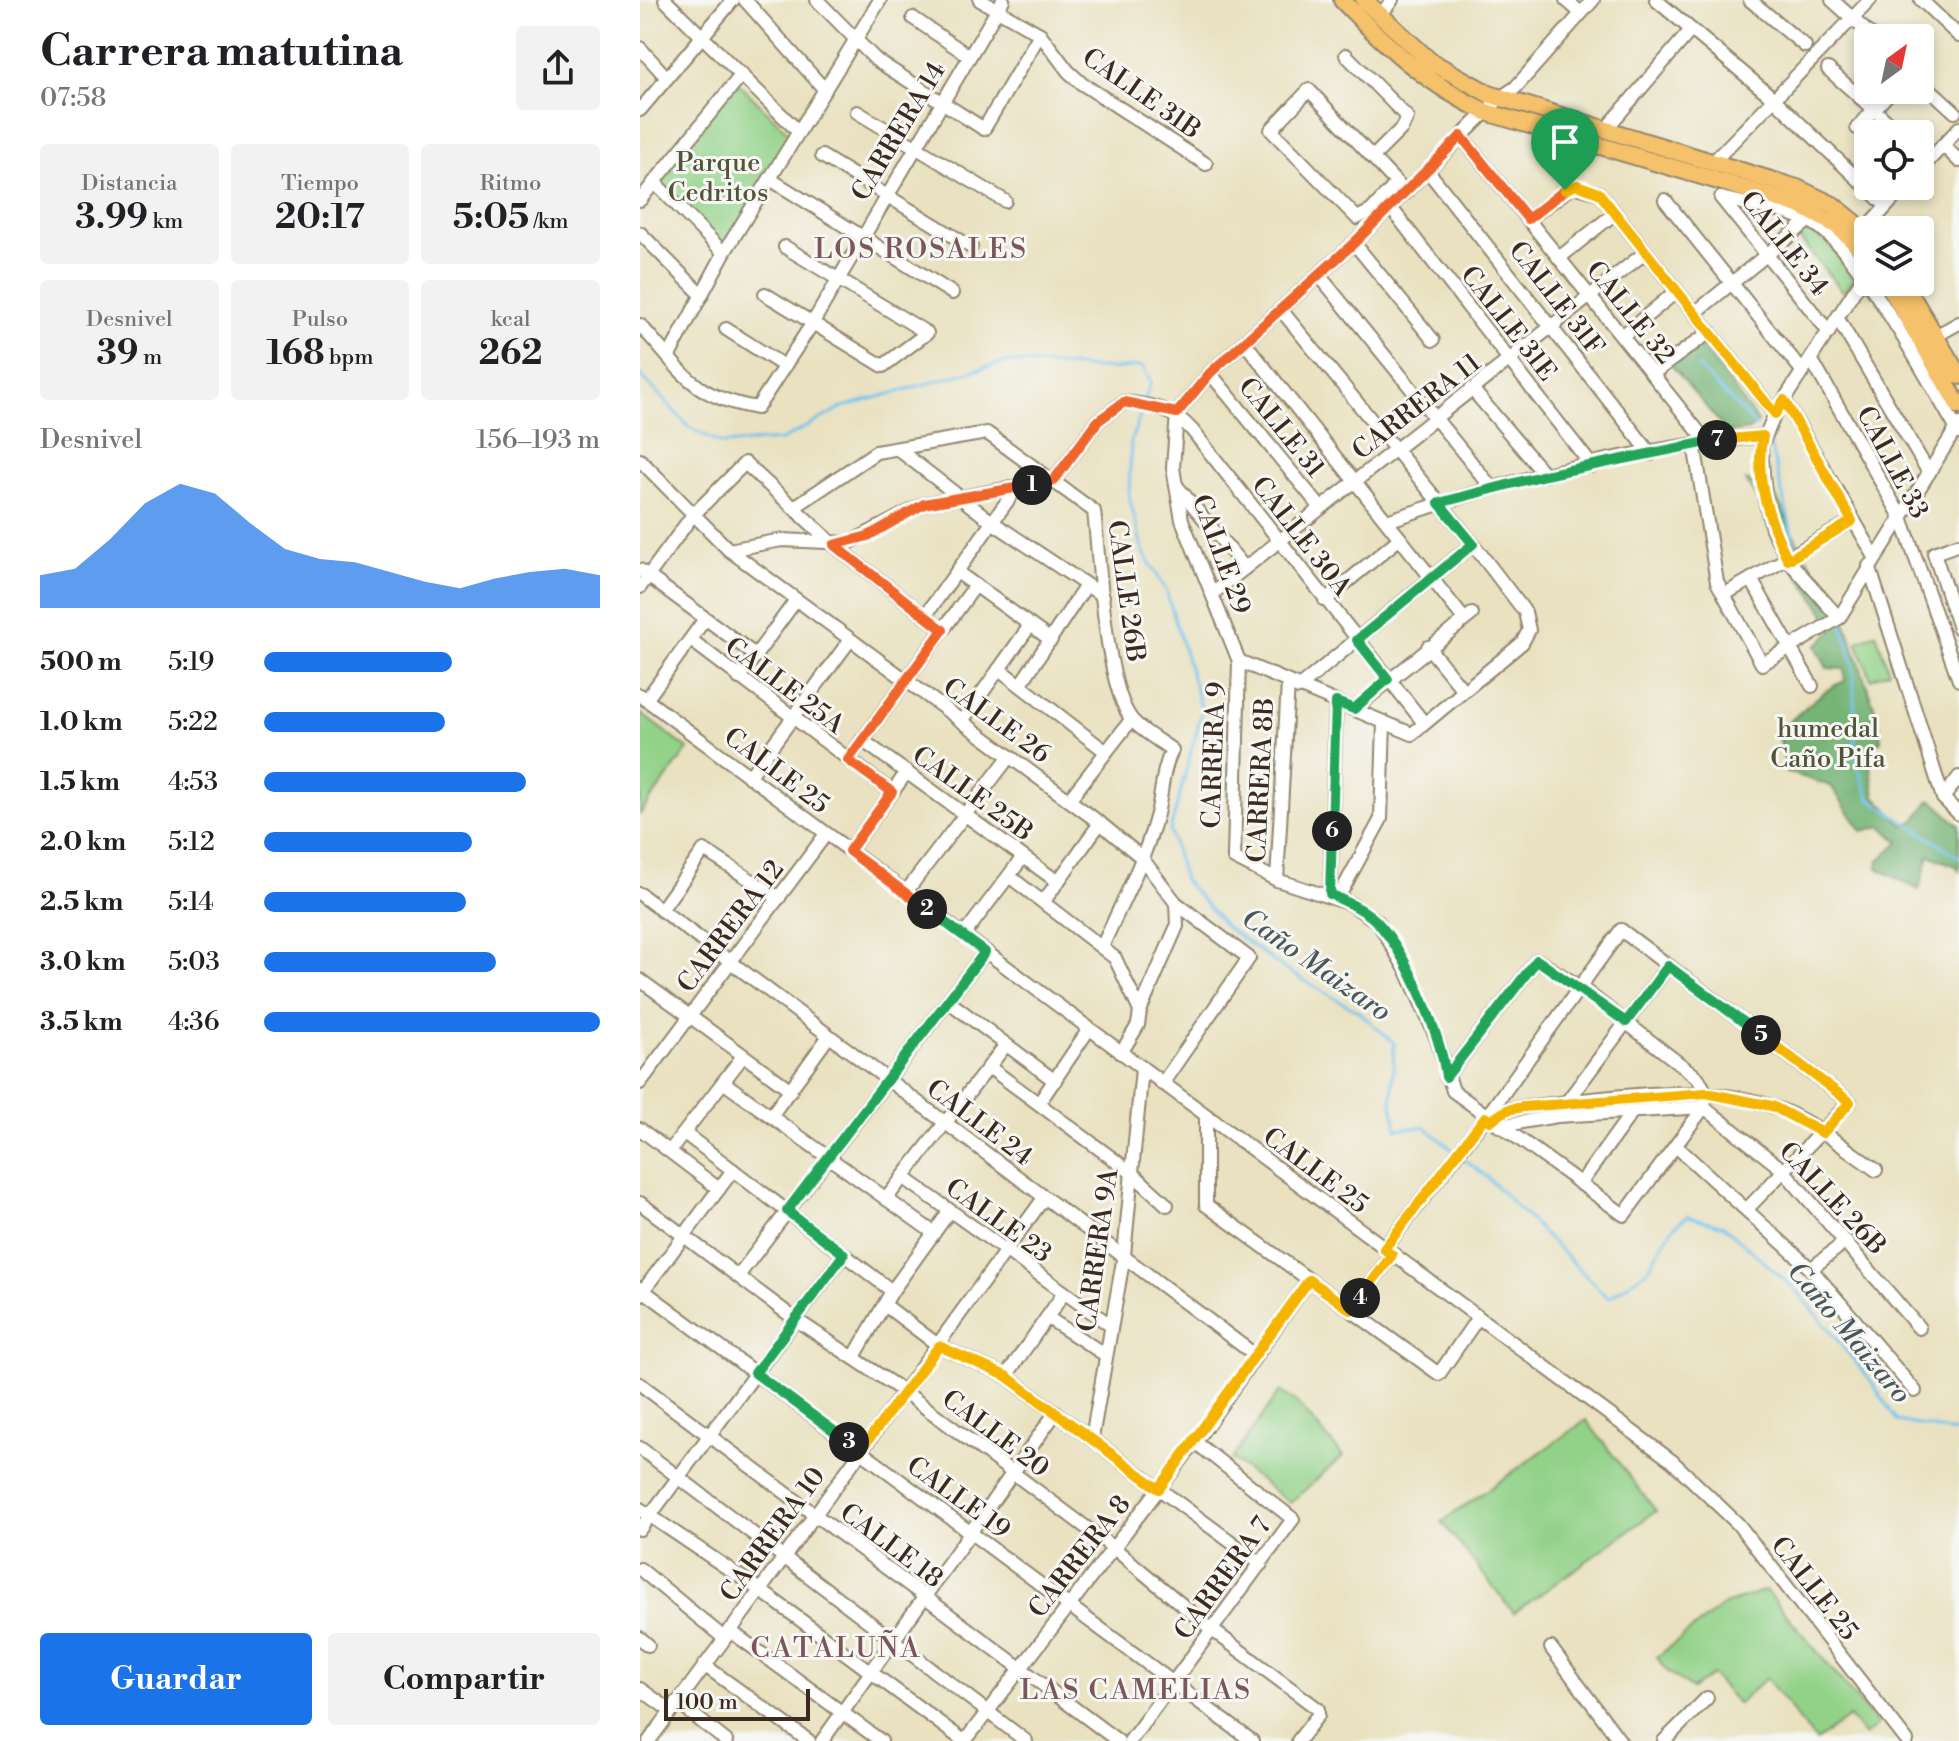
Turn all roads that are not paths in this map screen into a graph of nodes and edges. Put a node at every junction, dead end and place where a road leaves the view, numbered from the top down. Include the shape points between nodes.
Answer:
1 (665, 0) edge
2 (733, 0) edge
3 (745, 0) edge
4 (817, 0) edge
5 (880, 0) edge
6 (980, 0) edge
7 (1342, 0) edge
8 (1364, 0) edge
9 (1392, 0) edge
10 (1593, 0) edge
11 (1656, 0) edge
12 (1750, 0) edge
13 (1832, 0) edge
14 (1870, 0) edge
15 (1921, 0) edge
16 (1000, 4) edge
17 (1576, 5) edge
18 (1380, 16) junction
19 (913, 18) dead end
20 (1852, 18) junction
21 (1859, 24) edge
22 (1691, 30) junction
23 (1040, 34) junction
24 (1959, 36) edge
25 (701, 37) junction
26 (856, 38) junction
27 (1805, 46) dead end
28 (640, 48) edge
29 (1346, 55) dead end
30 (969, 56) junction
31 (1828, 69) dead end
32 (742, 74) junction
33 (667, 78) junction
34 (825, 90) junction
35 (1934, 93) edge
36 (1500, 98) junction
37 (1773, 98) junction
38 (941, 103) junction
39 (1879, 104) edge
40 (1875, 108) junction
41 (640, 110) edge
42 (857, 112) dead end
43 (1486, 112) junction
44 (1955, 112) dead end
45 (1864, 120) edge
46 (1887, 120) edge
47 (1959, 128) edge
48 (1606, 129) junction
49 (799, 132) junction
50 (1461, 136) junction
51 (1943, 145) junction
52 (914, 148) junction
53 (1934, 155) edge
54 (822, 156) dead end
55 (1373, 157) junction
56 (1959, 161) edge
57 (1206, 164) dead end
58 (1713, 169) junction
59 (1428, 171) junction
60 (770, 179) junction
61 (654, 182) junction
62 (1402, 188) junction
63 (885, 195) junction
64 (1721, 198) junction
65 (640, 200) edge
66 (1665, 200) dead end
67 (1892, 200) edge
68 (1005, 201) dead end
69 (1886, 206) junction
70 (1391, 208) junction
71 (1615, 213) junction
72 (1879, 216) edge
73 (1528, 219) junction
74 (1808, 221) junction
75 (1854, 222) edge
76 (640, 233) edge
77 (860, 237) junction
78 (1354, 243) junction
79 (1854, 244) edge
80 (785, 247) dead end
81 (971, 247) dead end
82 (1646, 252) junction
83 (724, 253) junction
84 (1854, 255) edge
85 (1765, 256) junction
86 (1559, 258) junction
87 (1319, 275) junction
88 (836, 278) junction
89 (1731, 284) junction
90 (1854, 288) edge
91 (1677, 291) junction
92 (952, 293) dead end
93 (765, 294) dead end
94 (702, 295) junction
95 (1885, 296) edge
96 (1897, 296) edge
97 (1909, 296) edge
98 (1590, 297) junction
99 (1282, 311) junction
100 (1695, 313) junction
101 (1838, 319) junction
102 (1959, 323) edge
103 (812, 324) junction
104 (640, 325) edge
105 (1552, 326) junction
106 (726, 329) dead end
107 (1710, 332) junction
108 (1829, 332) junction
109 (1622, 336) junction
110 (1929, 339) junction
111 (1433, 340) dead end
112 (1245, 343) junction
113 (669, 356) junction
114 (1811, 359) junction
115 (1510, 360) junction
116 (784, 366) junction
117 (1803, 372) junction
118 (1210, 373) junction
119 (1652, 374) junction
120 (1959, 376) edge
121 (1472, 389) junction
122 (1784, 400) junction
123 (1959, 406) edge
124 (1171, 411) junction
125 (1775, 414) junction
126 (1438, 417) junction
127 (1958, 429) edge
128 (1763, 436) junction
129 (1700, 443) junction
130 (899, 450) junction
131 (1398, 450) junction
132 (1651, 454) junction
133 (640, 460) edge
134 (1592, 466) junction
135 (1929, 473) junction
136 (1545, 475) junction
137 (1054, 480) junction
138 (1355, 481) junction
139 (1174, 483) junction
140 (1492, 488) junction
141 (1016, 489) junction
142 (958, 496) junction
143 (1439, 503) junction
144 (796, 506) junction
145 (1321, 508) junction
146 (692, 516) junction
147 (1901, 517) junction
148 (1387, 521) junction
149 (1852, 521) junction
150 (992, 522) junction
151 (1400, 538) junction
152 (1278, 542) junction
153 (1473, 544) junction
154 (1959, 544) edge
155 (834, 545) junction
156 (729, 550) junction
157 (1788, 560) junction
158 (1872, 562) junction
159 (1245, 568) junction
160 (957, 572) junction
161 (643, 578) edge
162 (1432, 578) junction
163 (1751, 579) junction
164 (975, 586) junction
165 (1085, 587) junction
166 (1212, 594) junction
167 (1725, 594) junction
168 (1103, 596) junction
169 (1954, 599) edge
170 (796, 600) junction
171 (1325, 600) junction
172 (925, 616) junction
173 (1839, 618) junction
174 (705, 619) junction
175 (1029, 627) junction
176 (1959, 628) edge
177 (943, 630) junction
178 (691, 640) junction
179 (850, 640) junction
180 (1051, 640) junction
181 (1357, 640) junction
182 (1428, 647) junction
183 (1788, 647) junction
184 (755, 655) junction
185 (1239, 661) junction
186 (999, 669) junction
187 (739, 678) junction
188 (1388, 679) junction
189 (1959, 680) edge
190 (906, 681) junction
191 (1020, 685) junction
192 (1293, 686) junction
193 (1812, 686) dead end
194 (1463, 690) junction
195 (643, 698) edge
196 (1336, 702) junction
197 (1354, 709) junction
198 (791, 719) junction
199 (1131, 720) junction
200 (962, 721) junction
201 (1384, 722) junction
202 (1424, 723) junction
203 (862, 740) junction
204 (1105, 751) junction
205 (1009, 757) junction
206 (848, 760) junction
207 (907, 772) junction
208 (749, 777) junction
209 (1959, 777) edge
210 (892, 792) junction
211 (1943, 798) junction
212 (1069, 800) junction
213 (965, 814) junction
214 (1959, 814) edge
215 (1100, 823) junction
216 (826, 834) junction
217 (849, 851) junction
218 (1023, 857) junction
219 (1141, 857) junction
220 (1009, 876) junction
221 (1277, 880) junction
222 (1058, 882) junction
223 (905, 893) junction
224 (640, 894) edge
225 (1334, 896) junction
226 (779, 898) junction
227 (1044, 901) junction
228 (1176, 903) junction
229 (661, 910) junction
230 (963, 936) junction
231 (1102, 947) junction
232 (985, 952) junction
233 (731, 962) junction
234 (1668, 966) junction
235 (640, 980) edge
236 (1580, 987) junction
237 (948, 1001) junction
238 (1140, 1011) junction
239 (690, 1016) junction
240 (1626, 1022) junction
241 (1089, 1029) junction
242 (829, 1036) junction
243 (1005, 1046) junction
244 (1121, 1053) junction
245 (743, 1056) junction
246 (989, 1067) junction
247 (1142, 1069) junction
248 (1446, 1077) junction
249 (887, 1080) junction
250 (1055, 1081) junction
251 (723, 1082) junction
252 (640, 1083) edge
253 (1162, 1084) junction
254 (791, 1090) junction
255 (1706, 1093) junction
256 (1039, 1103) junction
257 (1565, 1103) junction
258 (1704, 1107) junction
259 (1632, 1112) junction
260 (771, 1116) junction
261 (1206, 1116) junction
262 (1557, 1116) junction
263 (1492, 1121) junction
264 (945, 1123) junction
265 (640, 1129) edge
266 (684, 1133) junction
267 (1823, 1133) junction
268 (1677, 1147) junction
269 (670, 1151) junction
270 (828, 1157) junction
271 (733, 1170) junction
272 (1783, 1170) junction
273 (1876, 1170) dead end
274 (1132, 1173) junction
275 (903, 1177) junction
276 (1580, 1184) junction
277 (719, 1189) junction
278 (1044, 1198) junction
279 (886, 1199) junction
280 (640, 1203) edge
281 (1167, 1205) dead end
282 (1747, 1209) junction
283 (787, 1211) junction
284 (949, 1212) junction
285 (934, 1233) junction
286 (684, 1236) junction
287 (1846, 1241) junction
288 (1388, 1252) junction
289 (1004, 1253) junction
290 (844, 1254) junction
291 (1124, 1255) junction
292 (1811, 1269) junction
293 (738, 1276) junction
294 (1309, 1280) junction
295 (641, 1291) edge
296 (892, 1291) junction
297 (1064, 1293) junction
298 (886, 1306) junction
299 (1351, 1310) junction
300 (1048, 1318) junction
301 (795, 1319) junction
302 (1477, 1319) junction
303 (1110, 1325) junction
304 (1919, 1328) dead end
305 (939, 1346) junction
306 (1104, 1354) junction
307 (1255, 1355) junction
308 (854, 1357) junction
309 (755, 1373) junction
310 (1006, 1376) junction
311 (640, 1384) edge
312 (1915, 1391) dead end
313 (906, 1393) junction
314 (1056, 1412) junction
315 (709, 1435) junction
316 (1092, 1438) junction
317 (1195, 1442) junction
318 (640, 1448) edge
319 (860, 1451) junction
320 (1010, 1473) junction
321 (677, 1478) junction
322 (1159, 1489) junction
323 (644, 1513) edge
324 (814, 1514) junction
325 (640, 1529) edge
326 (968, 1531) junction
327 (1115, 1549) junction
328 (782, 1557) junction
329 (1261, 1564) junction
330 (640, 1569) edge
331 (760, 1590) junction
332 (926, 1598) junction
333 (1070, 1606) junction
334 (1211, 1629) junction
335 (726, 1634) junction
336 (894, 1642) junction
337 (1551, 1648) dead end
338 (704, 1665) junction
339 (1019, 1668) junction
340 (872, 1674) junction
341 (1173, 1682) junction
342 (640, 1689) edge
343 (1707, 1698) dead end
344 (674, 1707) junction
345 (986, 1711) junction
346 (843, 1713) junction
347 (1235, 1736) edge
348 (1905, 1740) edge
349 (649, 1741) edge
350 (726, 1741) edge
351 (809, 1741) edge
352 (822, 1741) edge
353 (881, 1741) edge
354 (965, 1741) edge
355 (1026, 1741) edge
356 (1118, 1741) edge
357 (1130, 1741) edge
358 (1252, 1741) edge
359 (1298, 1741) edge
360 (1620, 1741) edge
361 (1664, 1741) edge

1 - 25 street
2 - 25 street
3 - 34 street
4 - 26 street
5 - 26 street
6 - 16 street, CALLE 31B
7 - 43 main road via 1416,71
8 - 18 main road
9 - 18 street
10 - 17 street
11 - 22 street
12 - 27 street
13 - 20 street
14 - 20 street
15 - 24 street
16 - 23 street, CALLE 31B
16 - 30 street, CARRERA 14
17 - 36 street via 1515,88
18 - 36 main road via 1437,66
19 - 30 street
20 - 21 street
20 - 37 street
22 - 37 street
22 - 48 street
23 - 38 street via 984,129
23 - 57 street, CALLE 31B via 1081,83
25 - 32 street
25 - 33 street
26 - 34 street
26 - 38 street via 876,60
28 - 33 street
29 - 55 street via 1407,117
30 - 38 street, CARRERA 14
31 - 40 street
32 - 49 street
32 - 61 street
33 - 41 street
34 - 49 street
35 - 44 street
36 - 43 street
36 - 48 main road
37 - 58 street
37 - 69 street
38 - 52 street, CARRERA 14
39 - 40 street
40 - 45 street
40 - 46 street
42 - 52 street
43 - 50 street
43 - 58 main road
47 - 51 street
48 - 58 main road
49 - 60 street
50 - 59 street
50 - 73 street, CALLE 32
51 - 53 street
51 - 56 street
52 - 63 street, CARRERA 14
52 - 68 street
54 - 63 street
55 - 62 street
55 - 62 street via 1309,90 1271,130 1357,218
58 - 64 street, CALLE 34
58 - 75 main road via 1809,193
58 - 79 main road via 1811,210
59 - 62 street
59 - 105 street, CALLE 31F
60 - 77 street
60 - 83 street
61 - 65 street
61 - 83 street
62 - 70 street
63 - 77 street, CARRERA 14
63 - 81 street
64 - 74 street
64 - 85 street, CALLE 34
66 - 89 street
67 - 69 street
69 - 72 street
70 - 78 street
70 - 115 street, CALLE 31E
71 - 73 street via 1599,193 1573,186
71 - 82 street
71 - 86 street
73 - 86 street, CALLE 32
74 - 84 street
74 - 85 street
76 - 94 street
77 - 88 street, CARRERA 14
77 - 92 street
78 - 87 street
78 - 111 street
80 - 88 street
82 - 91 street
82 - 98 street, CARRERA 11
83 - 94 street
85 - 89 street
85 - 108 street, CALLE 34
86 - 98 street, CALLE 32
87 - 99 street
87 - 126 street
88 - 103 street, CARRERA 14
88 - 103 street via 927,333 883,366
89 - 100 street
89 - 117 street
90 - 101 street
91 - 100 street
91 - 109 street
93 - 103 street
94 - 113 street
95 - 127 street
96 - 110 main road
97 - 110 main road
98 - 105 street, CARRERA 11
98 - 109 street, CALLE 32
99 - 112 street
99 - 131 street
100 - 107 street
101 - 108 street
101 - 135 street, CALLE 34
102 - 110 street
103 - 116 street, CARRERA 14
104 - 113 street
105 - 115 street, CARRERA 11
105 - 132 street, CALLE 31F
106 - 116 street
107 - 119 street
107 - 125 street
108 - 114 street
109 - 119 street, CALLE 32
110 - 120 main road
110 - 123 main road
112 - 118 street
112 - 138 street
113 - 116 street, CARRERA 14 via 687,381 704,392 757,408
114 - 117 street
114 - 147 street, CALLE 33
115 - 121 street, CARRERA 11
115 - 134 street, CALLE 31E
117 - 122 street
118 - 124 street
118 - 145 street, CALLE 31
119 - 129 street, CALLE 32
121 - 126 street, CARRERA 11
121 - 136 street
122 - 125 street
122 - 149 street
124 - 137 street via 1124,402 1098,421
124 - 139 street, CALLE 29
124 - 152 street, CALLE 30A
125 - 128 street
126 - 131 street, CARRERA 11
126 - 140 street
127 - 135 street
128 - 129 street
128 - 157 street via 1765,500
129 - 132 street
129 - 167 street via 1713,568
130 - 137 street via 987,433
130 - 142 street
130 - 144 street via 869,455
131 - 138 street, CARRERA 11
131 - 143 street
132 - 134 street
133 - 146 street, CALLE 26
134 - 136 street
135 - 147 street
136 - 140 street
137 - 141 street
137 - 168 street, CALLE 26B via 1094,511
138 - 145 street, CARRERA 11
138 - 148 street
139 - 159 street
139 - 166 street, CALLE 29 via 1186,534
140 - 143 street
141 - 142 street
141 - 150 street
142 - 150 street
142 - 155 street via 913,508 868,536
143 - 148 street
143 - 153 street
144 - 146 street via 745,463
144 - 155 street
145 - 152 street, CARRERA 11
146 - 156 street, CALLE 26
146 - 161 street
147 - 158 street
147 - 189 street, CALLE 33
148 - 151 street
149 - 157 street
149 - 158 street
150 - 160 street
150 - 165 street
151 - 162 street
151 - 171 street
152 - 159 street, CARRERA 11
152 - 171 street, CALLE 30A
153 - 162 street, CARRERA 8B
153 - 194 street via 1525,612 1529,630 1522,643
154 - 169 street via 1934,553
155 - 156 street via 782,540
155 - 172 street
156 - 170 street, CALLE 26
157 - 163 street
157 - 173 street
158 - 173 street
158 - 211 street
159 - 166 street, CARRERA 11
160 - 164 street
160 - 172 street
161 - 174 street
162 - 181 street, CARRERA 8B
162 - 182 street via 1468,616
163 - 167 street
163 - 183 street
164 - 175 street
164 - 177 street
165 - 168 street
165 - 180 street
166 - 185 street, CALLE 29
167 - 183 street via 1762,664
168 - 199 street, CALLE 26B via 1113,667
169 - 176 street
170 - 179 street, CALLE 26
170 - 184 street
171 - 181 street, CALLE 30A
172 - 177 street
173 - 183 street
174 - 178 street
174 - 184 street
175 - 180 street
175 - 186 street
177 - 190 street
178 - 187 street, CALLE 25A
178 - 195 street
179 - 190 street, CALLE 26
179 - 198 street
180 - 191 street
181 - 188 street, CALLE 30A
181 - 192 street, CARRERA 8B
182 - 188 street
182 - 194 street
183 - 193 street
184 - 187 street
185 - 192 street
185 - 221 street, CARRERA 9 via 1232,851 1237,862
186 - 191 street
186 - 200 street
187 - 198 street, CALLE 25A
188 - 197 street
188 - 202 street, CALLE 30A
190 - 200 street, CALLE 26
190 - 203 street
191 - 204 street
192 - 196 street
192 - 221 street, CARRERA 8B
194 - 202 street
195 - 208 street, CALLE 25
196 - 197 street
196 - 225 street
197 - 201 street
198 - 206 street, CALLE 25A
198 - 208 street
199 - 204 street
199 - 219 street via 1172,750
200 - 205 street, CALLE 26
201 - 202 street via 1412,734
201 - 225 street via 1381,819
203 - 206 street
203 - 207 street, CALLE 25B
204 - 212 street
205 - 212 street, CALLE 26
205 - 213 street
206 - 210 street, CALLE 25A
207 - 210 street
207 - 213 street, CALLE 25B
208 - 216 street, CALLE 25
209 - 211 street
210 - 217 street
211 - 214 street
212 - 215 street, CALLE 26
213 - 218 street, CALLE 25B
213 - 223 street
215 - 219 street, CALLE 26
215 - 222 street
216 - 217 street, CALLE 25
216 - 226 street, CARRERA 12
217 - 223 street, CALLE 25
218 - 220 street
218 - 222 street, CALLE 25B
219 - 228 street, CALLE 26
219 - 231 street
220 - 227 street
220 - 230 street
221 - 225 street
222 - 227 street
223 - 230 street, CALLE 25
224 - 229 street, CALLE 24
225 - 248 street via 1368,913 1390,939 1437,1039
226 - 229 street via 704,850
226 - 233 street, CARRERA 12
227 - 231 street
228 - 238 street via 1177,926
228 - 253 street, CALLE 26 via 1249,958
229 - 233 street, CALLE 24
230 - 232 street, CALLE 25
231 - 238 street via 1123,970
232 - 237 street
232 - 241 street, CALLE 25
233 - 239 street, CARRERA 12
233 - 242 street, CALLE 24
234 - 236 street via 1621,930
234 - 240 street
234 - 267 street via 1850,1102
235 - 239 street
236 - 240 street
236 - 248 street via 1537,960
236 - 263 street
237 - 243 street
237 - 249 street
238 - 244 street
239 - 245 street
239 - 252 street, CARRERA 12
240 - 255 street via 1698,1078
240 - 257 street
241 - 244 street, CALLE 25
241 - 250 street
242 - 249 street, CALLE 24
242 - 254 street
243 - 246 street
243 - 250 street
244 - 247 street, CALLE 25
245 - 251 street
245 - 254 street
246 - 256 street
246 - 264 street
247 - 253 street, CALLE 25
247 - 274 street, CARRERA 9A
248 - 263 street via 1453,1091
249 - 264 street, CALLE 24
249 - 270 street
250 - 256 street
251 - 260 street
251 - 266 street
253 - 261 street, CALLE 25
254 - 260 street
255 - 257 street
255 - 258 street
255 - 267 street via 1772,1106
256 - 274 street
257 - 262 street
257 - 263 street via 1507,1110
258 - 259 street
258 - 268 street
258 - 272 street, CALLE 26B
259 - 262 street
259 - 276 street
260 - 270 street
261 - 288 street, CALLE 25
261 - 294 street via 1206,1205
262 - 263 street
263 - 276 street
263 - 288 street via 1466,1142
264 - 275 street
264 - 278 street, CALLE 24
265 - 269 street
266 - 269 street
266 - 271 street
267 - 272 street
267 - 273 street
268 - 276 street via 1624,1215
268 - 282 street
269 - 277 street
270 - 279 street
270 - 283 street
271 - 277 street
271 - 283 street
272 - 282 street
272 - 287 street, CALLE 26B
274 - 281 street
274 - 291 street, CARRERA 9A
275 - 279 street
275 - 284 street, CALLE 23
277 - 286 street
278 - 289 street, CARRERA 10
278 - 291 street, CALLE 24
279 - 285 street
280 - 286 street, CALLE 20
282 - 292 street
283 - 290 street
283 - 293 street
284 - 285 street
284 - 289 street, CALLE 23
285 - 296 street
286 - 293 street, CALLE 20
286 - 295 street
287 - 292 street
287 - 304 street, CALLE 26B
288 - 299 street
288 - 302 street, CALLE 25
289 - 297 street, CALLE 23
289 - 305 street, CARRERA 10
290 - 296 street
290 - 301 street
291 - 303 street, CARRERA 9A
291 - 307 street, CALLE 24
292 - 312 street
293 - 301 street, CALLE 20
294 - 299 street
294 - 307 street, CARRERA 8
295 - 309 street, CALLE 19
296 - 298 street
297 - 300 street
297 - 303 street, CALLE 23
298 - 305 street
298 - 308 street
299 - 302 street via 1439,1374
300 - 306 street
300 - 310 street
301 - 308 street, CALLE 20
301 - 309 street
302 - 348 street, CALLE 25 via 1711,1495 1891,1732
303 - 306 street, CARRERA 9A
305 - 310 street
305 - 313 street, CARRERA 10
306 - 316 street, CARRERA 9A
307 - 317 street, CARRERA 8
308 - 313 street, CALLE 20
309 - 315 street
309 - 319 street, CALLE 19
310 - 314 street
311 - 315 street, CALLE 18
313 - 319 street, CARRERA 10
313 - 320 street, CALLE 20
314 - 316 street
314 - 320 street
315 - 321 street
315 - 324 street, CALLE 18
316 - 322 street
317 - 322 street, CARRERA 8
317 - 329 street, CARRERA 7 via 1293,1519
318 - 321 street
319 - 324 street, CARRERA 10
319 - 326 street, CALLE 19
320 - 326 street
320 - 327 street, CALLE 20
321 - 323 street
321 - 328 street
322 - 327 street, CARRERA 8
322 - 329 street
323 - 325 street
323 - 331 street
324 - 328 street, CARRERA 10
324 - 332 street, CALLE 18
326 - 332 street
326 - 333 street, CALLE 19
327 - 333 street, CARRERA 8
327 - 334 street, CALLE 20
328 - 331 street, CARRERA 10
328 - 336 street
329 - 334 street, CARRERA 7
330 - 335 street
331 - 335 street, CARRERA 10
331 - 340 street
332 - 336 street
332 - 339 street, CALLE 18
333 - 339 street, CARRERA 8
333 - 341 street, CALLE 19
334 - 341 street, CARRERA 7
334 - 359 street, CALLE 20 via 1318,1709
335 - 338 street, CARRERA 10
335 - 346 street
336 - 340 street
336 - 345 street
337 - 360 street
338 - 344 street, CARRERA 10
338 - 351 street
339 - 345 street, CARRERA 8
339 - 356 street, CALLE 18
340 - 346 street
340 - 354 street
341 - 347 street, CALLE 19
341 - 357 street, CARRERA 7
342 - 344 street
343 - 361 street
344 - 349 street, CARRERA 10
344 - 350 street
345 - 354 street, CARRERA 8
345 - 355 street
346 - 352 street
346 - 353 street
347 - 358 street, CALLE 19

